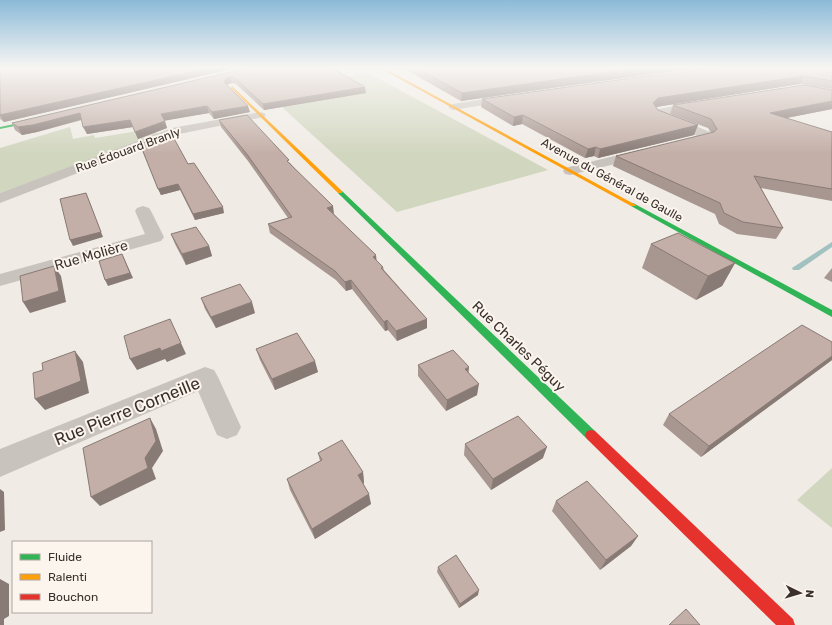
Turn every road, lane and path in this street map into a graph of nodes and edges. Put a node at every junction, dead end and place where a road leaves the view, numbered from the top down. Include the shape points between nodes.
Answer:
1 (241, 96) edge
2 (433, 96) edge
3 (522, 96) edge
4 (711, 102) edge
5 (453, 107) junction
6 (260, 115) junction
7 (52, 117) edge
8 (0, 128) edge
9 (666, 148) edge
10 (651, 151) edge
11 (570, 171) junction
12 (0, 198) edge
13 (143, 211) dead end
14 (0, 280) edge
15 (832, 314) edge
16 (227, 427) dead end
17 (0, 463) edge
18 (787, 625) edge

1 - 6 street, Rue Charles Péguy
2 - 5 street, Avenue du Général de Gaulle
3 - 5 street
4 - 9 street via 658,112 706,134 703,138
5 - 11 street, Avenue du Général de Gaulle
6 - 12 street, Rue Édouard Branly via 176,131
6 - 18 street, Rue Charles Péguy
7 - 8 street
10 - 11 street
11 - 15 street, Avenue du Général de Gaulle
13 - 14 street, Rue Molière via 155,236
16 - 17 street, Rue Pierre Corneille via 205,377

